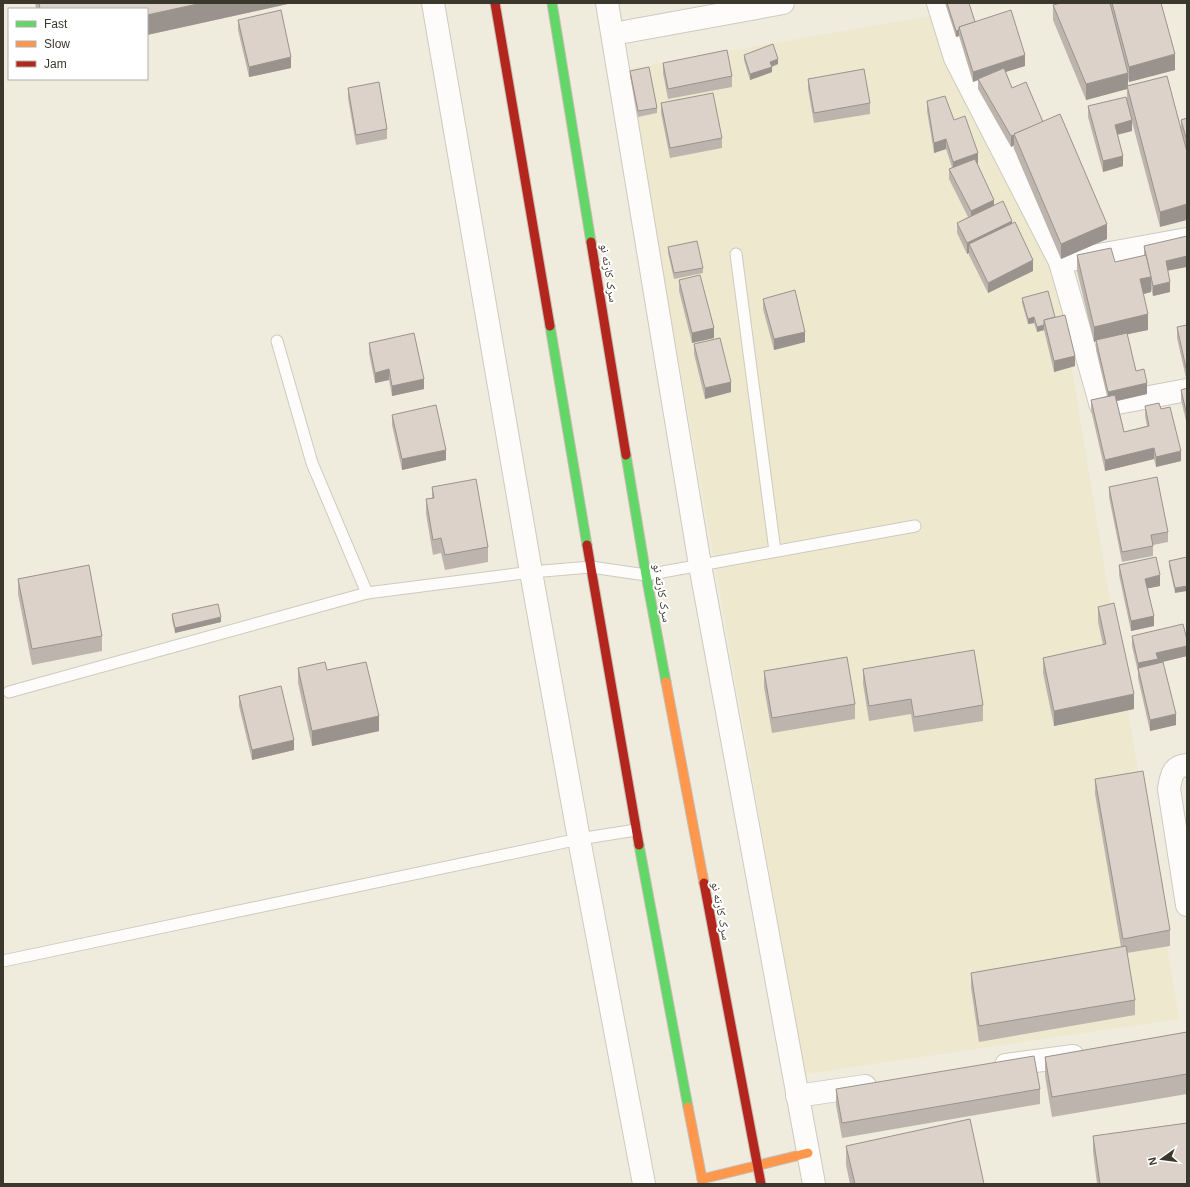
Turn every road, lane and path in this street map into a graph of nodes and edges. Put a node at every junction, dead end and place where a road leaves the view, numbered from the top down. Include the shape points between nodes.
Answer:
1 (433, 3) edge
2 (495, 3) edge
3 (552, 3) edge
4 (607, 3) edge
5 (783, 3) edge
6 (938, 3) edge
7 (613, 34) junction
8 (1187, 239) edge
9 (736, 254) dead end
10 (1060, 262) junction
11 (277, 341) dead end
12 (1187, 390) edge
13 (915, 526) dead end
14 (775, 551) junction
15 (700, 565) junction
16 (591, 567) junction
17 (531, 572) junction
18 (646, 575) junction
19 (367, 593) junction
20 (9, 692) dead end
21 (1187, 765) edge
22 (636, 830) junction
23 (579, 839) junction
24 (1187, 905) edge
25 (3, 961) edge
26 (1094, 1053) edge
27 (984, 1069) edge
28 (883, 1084) edge
29 (797, 1096) junction
30 (808, 1153) junction
31 (757, 1166) junction
32 (702, 1181) edge
33 (644, 1184) edge
34 (761, 1184) edge
35 (814, 1184) edge

1 - 17 street
2 - 16 highway
3 - 18 highway, سرک کارته نو
4 - 7 street
5 - 7 street
6 - 10 street via 955,58
7 - 15 street
8 - 10 street
9 - 14 lane
10 - 12 street via 1101,406
11 - 19 lane via 312,463
13 - 14 lane
14 - 15 lane
15 - 18 lane
15 - 29 street
16 - 17 lane
16 - 18 lane
16 - 22 highway
17 - 19 lane
17 - 23 street
18 - 31 highway, سرک کارته نو
19 - 20 lane
21 - 24 street via 1181,765 1171,775 1169,789
22 - 23 lane
22 - 32 highway
23 - 25 lane
23 - 33 street
26 - 27 street
28 - 29 street
29 - 30 street
30 - 31 highway
30 - 35 street
31 - 32 highway
31 - 34 highway, سرک کارته نو

